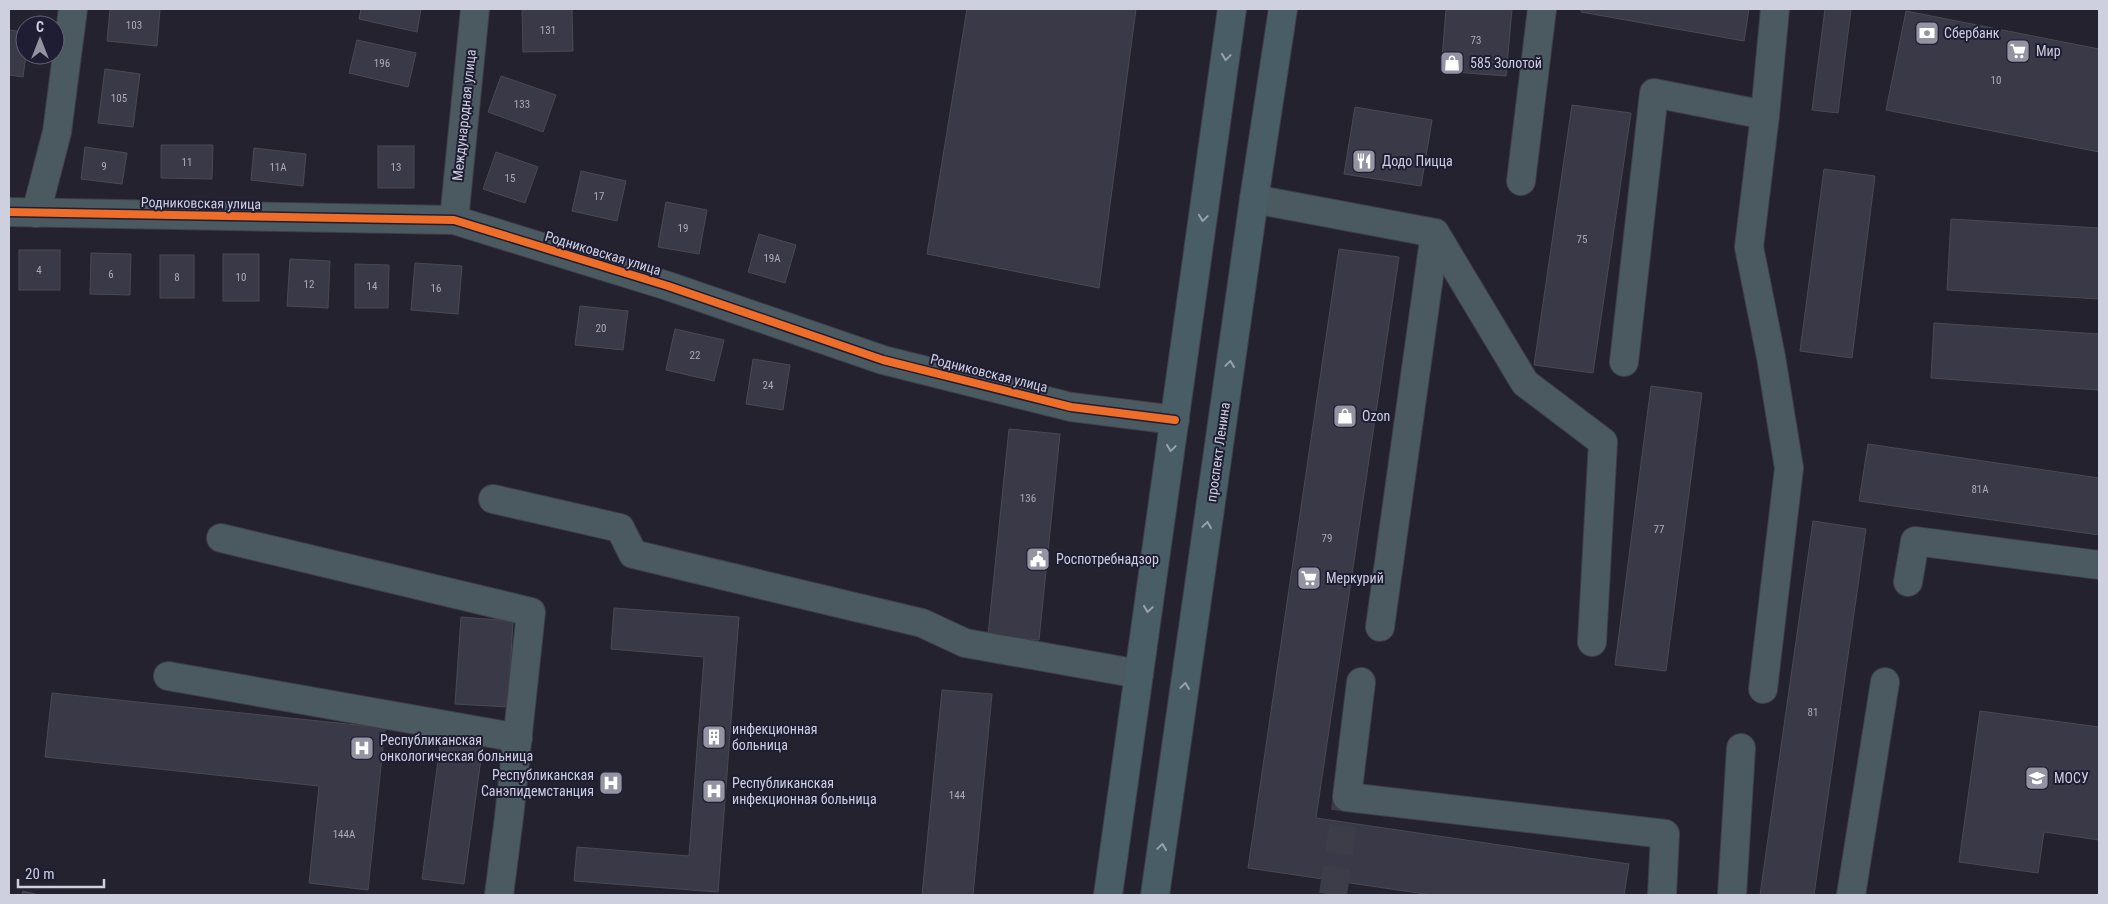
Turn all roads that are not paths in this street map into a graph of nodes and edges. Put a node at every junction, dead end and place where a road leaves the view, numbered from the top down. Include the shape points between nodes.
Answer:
1 (73, 9) edge
2 (475, 9) edge
3 (1232, 9) edge
4 (1283, 9) edge
5 (1542, 9) edge
6 (1775, 9) edge
7 (1765, 115) junction
8 (1520, 181) dead end
9 (1254, 199) junction
10 (9, 212) edge
11 (36, 213) junction
12 (454, 220) junction
13 (1435, 233) junction
14 (1624, 362) dead end
15 (1175, 420) junction
16 (493, 499) dead end
17 (221, 538) dead end
18 (2099, 565) edge
19 (1908, 582) dead end
20 (1380, 627) dead end
21 (1592, 642) dead end
22 (1139, 674) junction
23 (168, 676) dead end
24 (1361, 682) dead end
25 (1885, 682) dead end
26 (1763, 689) dead end
27 (518, 738) junction
28 (1741, 748) dead end
29 (499, 895) edge
30 (1108, 895) edge
31 (1155, 895) edge
32 (1662, 895) edge
33 (1732, 895) edge
34 (1851, 895) edge

1 - 11 street via 56,132
2 - 12 street, Международная улица
3 -> 15 main road
4 - 9 main road, проспект Ленина
5 - 8 street
6 - 7 street
7 - 14 street via 1654,93
7 - 26 street via 1749,247 1790,468
9 - 13 street
31 -> 9 main road, проспект Ленина
10 - 11 street, Родниковская улица
11 - 12 street, Родниковская улица
12 - 15 street, Родниковская улица via 668,286 883,360 1071,407
13 - 20 street
13 - 21 street via 1525,383 1603,442
15 -> 22 main road
16 - 22 street via 620,528 633,554 922,622 965,643
17 - 27 street via 531,612
18 - 19 street via 1915,542
22 - 30 main road
23 - 27 street
24 - 32 street via 1347,797 1665,834
25 - 34 street
27 - 29 street
28 - 33 street

